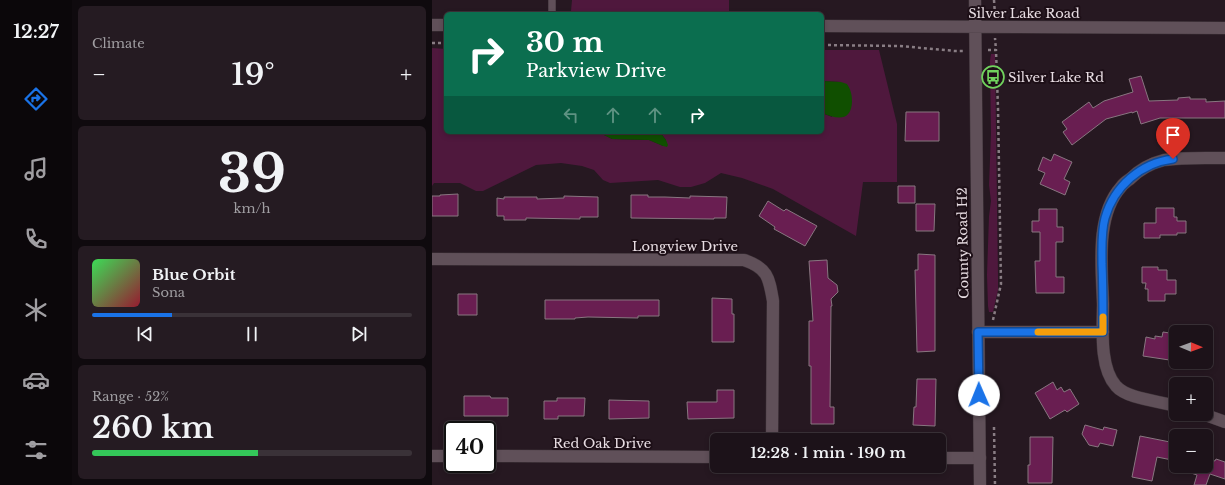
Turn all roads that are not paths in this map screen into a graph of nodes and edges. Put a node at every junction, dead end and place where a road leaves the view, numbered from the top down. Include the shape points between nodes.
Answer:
1 (552, 0) edge
2 (975, 0) edge
3 (552, 12) edge
4 (432, 25) edge
5 (444, 25) edge
6 (824, 26) edge
7 (975, 27) junction
8 (1225, 28) edge
9 (1225, 158) edge
10 (432, 259) edge
11 (978, 332) junction
12 (1103, 332) junction
13 (1169, 404) edge
14 (1213, 418) edge
15 (1225, 422) edge
16 (772, 433) edge
17 (432, 456) edge
18 (444, 456) edge
19 (496, 456) edge
20 (710, 457) edge
21 (946, 458) edge
22 (980, 458) junction
23 (980, 485) edge

1 - 3 lane
2 - 7 street, County Road H2
4 - 5 street
6 - 7 street, Silver Lake Road
7 - 8 street, Silver Lake Road
7 - 11 street, County Road H2
9 - 12 street via 1163,160 1150,165 1120,187 1109,205 1102,239
10 - 16 street, Longview Drive via 744,260 754,263 768,278 773,301
11 - 12 street
11 - 22 street, County Road H2
12 - 13 street via 1107,369 1117,388 1135,397
14 - 15 street
17 - 18 street
19 - 20 street, Red Oak Drive
21 - 22 street
22 - 23 street, County Road H2

